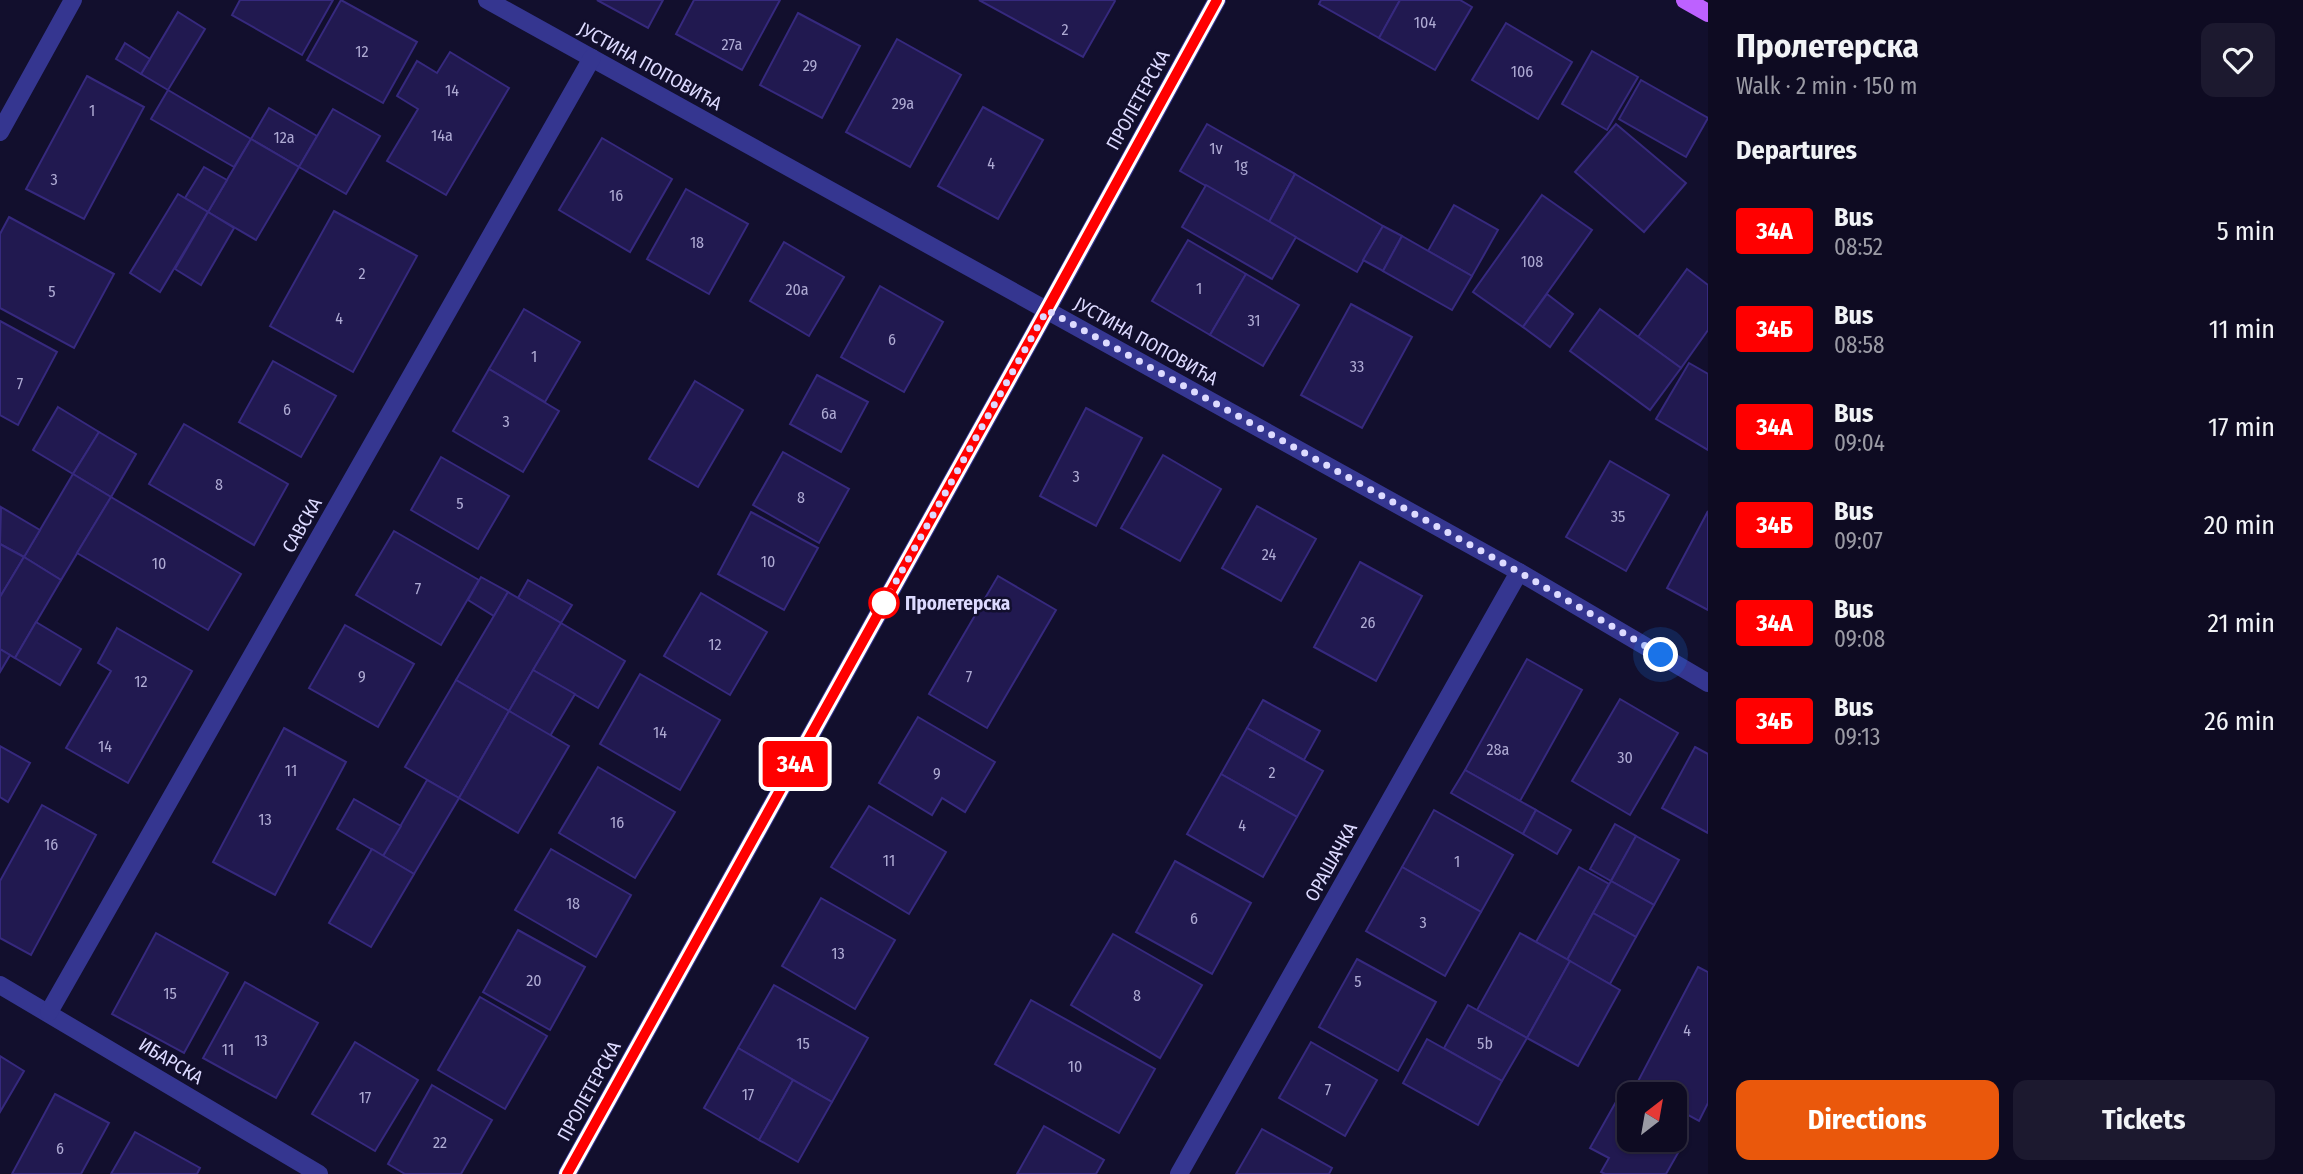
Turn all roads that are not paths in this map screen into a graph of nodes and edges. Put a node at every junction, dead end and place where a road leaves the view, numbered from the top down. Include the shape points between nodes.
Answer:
1 (74, 0) edge
2 (487, 0) edge
3 (1216, 0) edge
4 (1685, 0) edge
5 (1708, 13) edge
6 (592, 58) junction
7 (0, 132) edge
8 (1047, 310) junction
9 (1519, 572) junction
10 (1708, 683) edge
11 (0, 985) edge
12 (49, 1012) junction
13 (319, 1174) edge
14 (567, 1174) edge
15 (1179, 1174) edge

1 - 7 street
2 - 6 street, ЈУСТИНА ПОПОВИЋА
3 - 8 street, ПРОЛЕТЕРСКА
4 - 5 main road
6 - 8 street, ЈУСТИНА ПОПОВИЋА
6 - 12 street, САВСКА
8 - 9 street, ЈУСТИНА ПОПОВИЋА
8 - 14 street, ПРОЛЕТЕРСКА
9 - 10 street, ЈУСТИНА ПОПОВИЋА
9 - 15 street, ОРАШАЧКА
11 - 12 street, ИБАРСКА
12 - 13 street, ИБАРСКА

